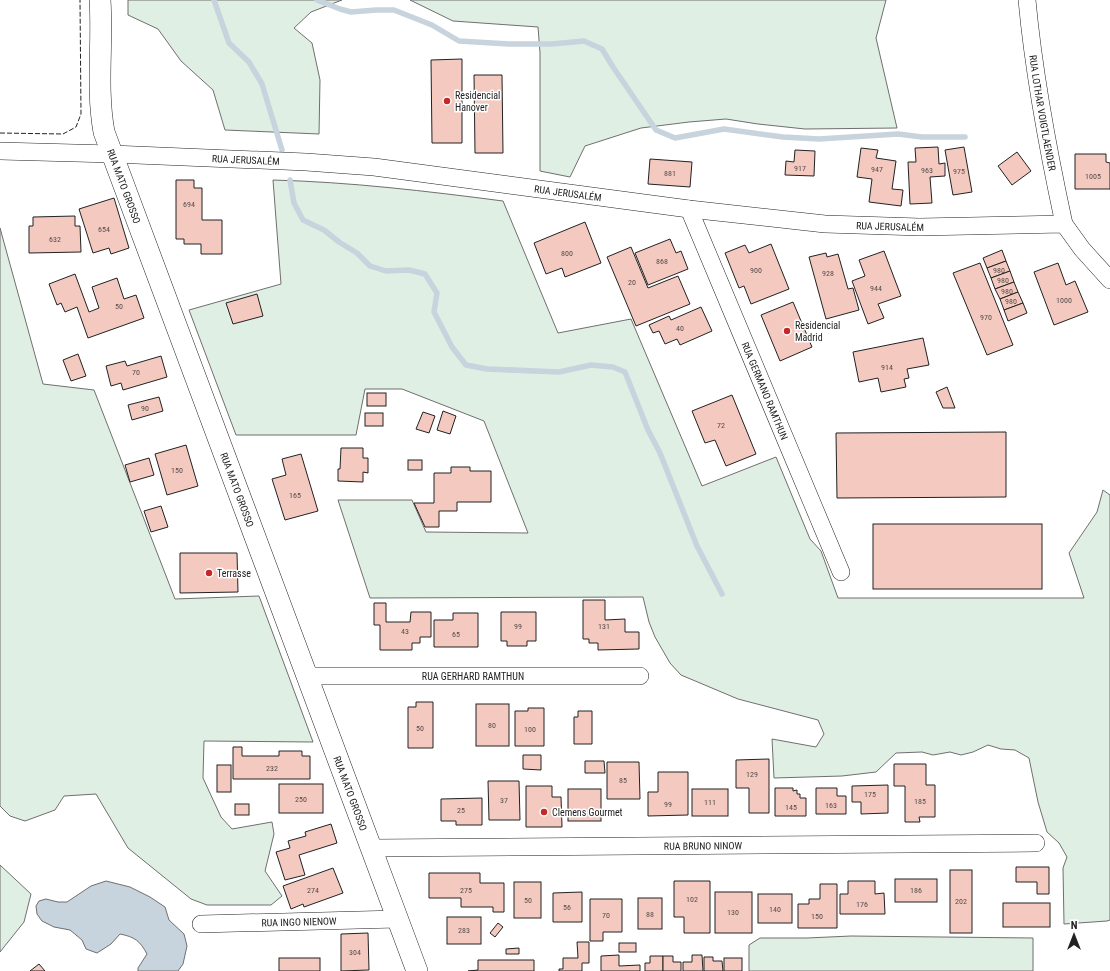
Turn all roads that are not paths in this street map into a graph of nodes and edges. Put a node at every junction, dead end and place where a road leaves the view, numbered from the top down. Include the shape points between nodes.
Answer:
1 (100, 0) edge
2 (1027, 0) edge
3 (0, 151) edge
4 (112, 154) junction
5 (689, 209) junction
6 (1064, 224) junction
7 (1092, 261) junction
8 (1110, 261) edge
9 (1110, 280) edge
10 (841, 572) dead end
11 (307, 676) junction
12 (640, 676) dead end
13 (1036, 843) dead end
14 (371, 848) junction
15 (397, 919) junction
16 (201, 924) dead end
17 (417, 971) edge

1 - 4 street, RUA MATO GROSSO via 101,113 104,132
2 - 6 street, RUA LOTHAR VOIGTLAENDER via 1049,151
3 - 4 street, RUA JERUSALÉM
4 - 5 street, RUA JERUSALÉM via 374,167
4 - 11 street, RUA MATO GROSSO
5 - 6 street, RUA JERUSALÉM via 867,226
5 - 10 street, RUA GERMANO RAMTHUN
6 - 7 street
7 - 8 street
7 - 9 street
11 - 12 street, RUA GERHARD RAMTHUN
11 - 14 street, RUA MATO GROSSO
13 - 14 street, RUA BRUNO NINOW
14 - 15 street, RUA MATO GROSSO
15 - 16 street, RUA INGO NIENOW
15 - 17 street, RUA MATO GROSSO

